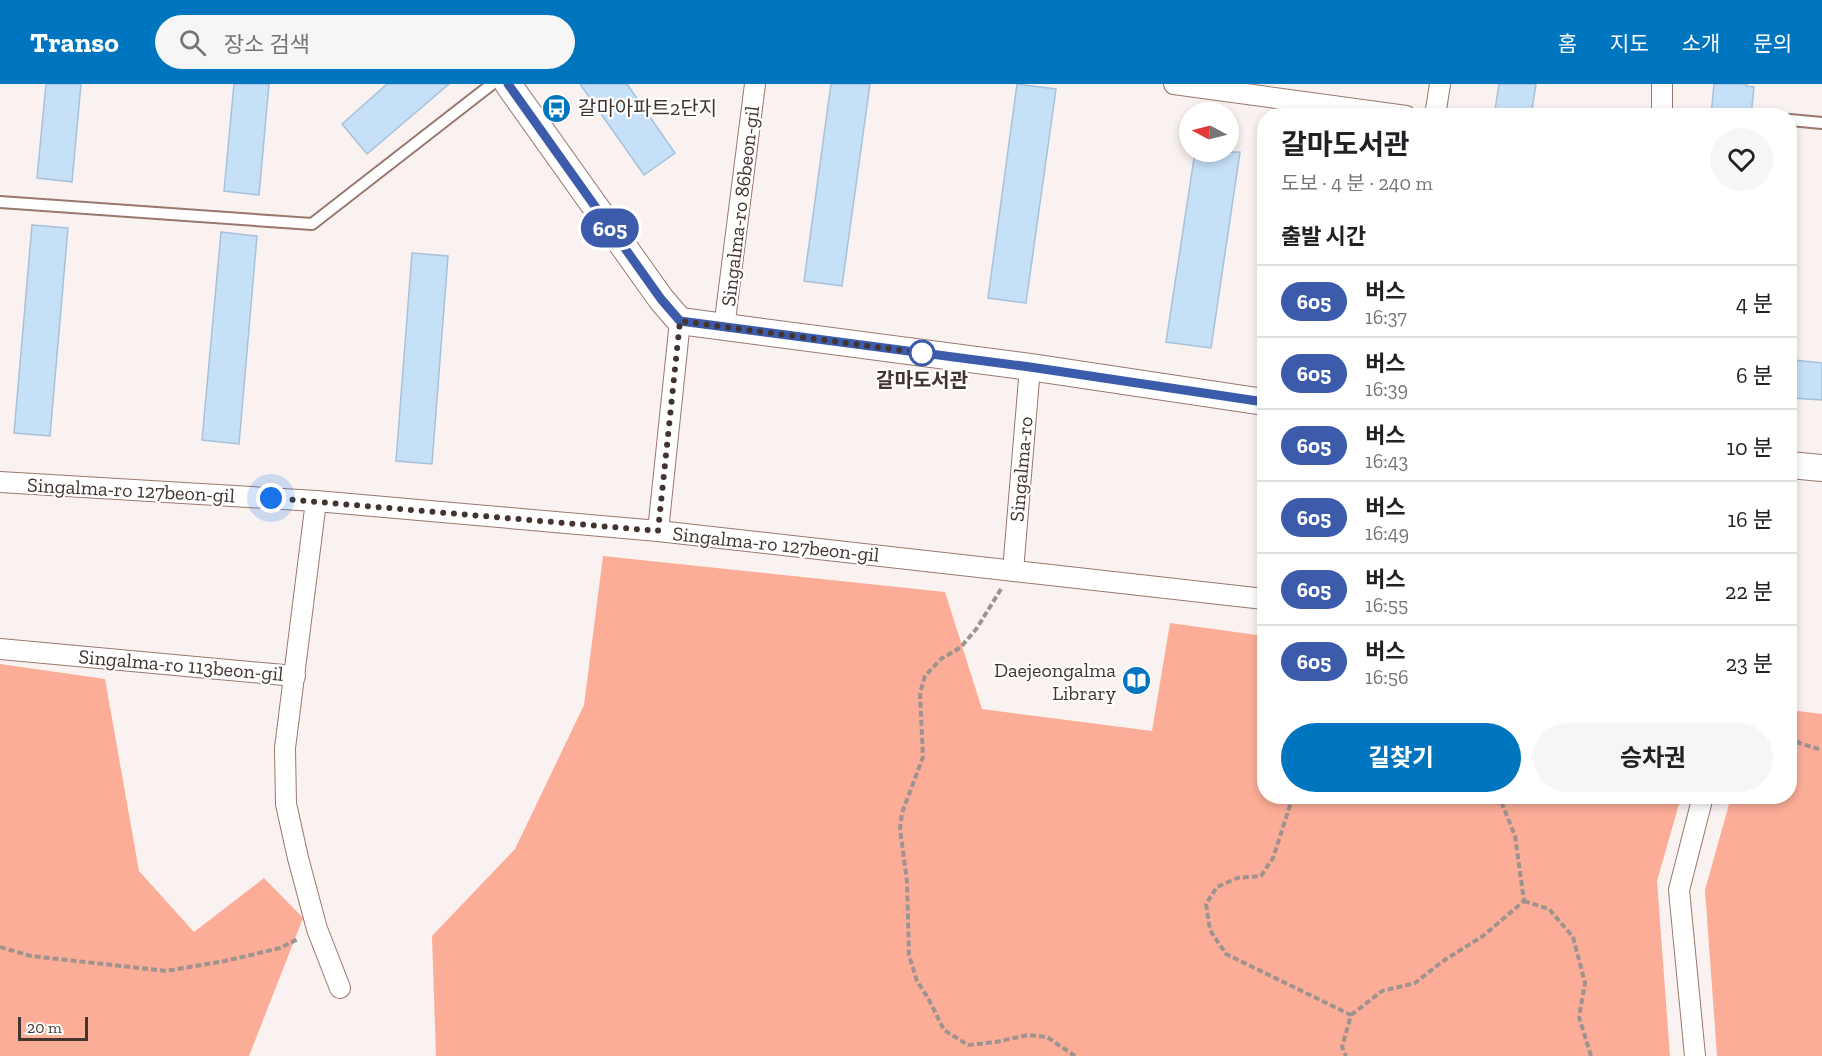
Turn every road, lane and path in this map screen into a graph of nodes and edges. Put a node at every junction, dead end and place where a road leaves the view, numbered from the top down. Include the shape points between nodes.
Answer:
1 (492, 84) edge
2 (508, 84) edge
3 (755, 84) edge
4 (1174, 84) edge
5 (1440, 84) edge
6 (1662, 84) edge
7 (1348, 108) edge
8 (1436, 108) edge
9 (1662, 108) edge
10 (1797, 121) edge
11 (1822, 123) edge
12 (0, 202) edge
13 (680, 321) junction
14 (724, 328) junction
15 (1030, 367) junction
16 (1257, 401) edge
17 (1797, 466) edge
18 (1822, 468) edge
19 (0, 482) edge
20 (316, 501) junction
21 (658, 531) junction
22 (1013, 571) junction
23 (1257, 598) edge
24 (0, 649) edge
25 (295, 676) junction
26 (1797, 741) edge
27 (1822, 750) edge
28 (1290, 804) edge
29 (1502, 804) edge
30 (1701, 804) edge
31 (1524, 901) junction
32 (317, 929) junction
33 (0, 947) edge
34 (340, 988) dead end
35 (1351, 1015) junction
36 (1075, 1056) edge
37 (1346, 1056) edge
38 (1591, 1056) edge
39 (1695, 1056) edge

1 - 12 lane via 312,224
2 - 13 street
3 - 14 street, Singalma-ro 86beon-gil
4 - 7 street
5 - 8 street
6 - 9 street
10 - 11 lane
13 - 14 street
13 - 21 street
14 - 15 street
15 - 16 street
15 - 22 street, Singalma-ro
17 - 18 street
19 - 20 street, Singalma-ro 127beon-gil
20 - 21 street, Singalma-ro 127beon-gil
20 - 25 street, Singalma-ro 113beon-gil
21 - 22 street, Singalma-ro 127beon-gil
22 - 23 street, Singalma-ro 127beon-gil
22 - 36 path via 977,628 961,647 940,659 925,676 920,693 923,757 902,813 900,830 907,881 909,955 917,981 944,1030 968,1045 1028,1035 1047,1037
24 - 25 street, Singalma-ro 113beon-gil
25 - 32 street via 285,748 286,804
26 - 27 path
28 - 35 path via 1273,858 1261,876 1237,878 1217,887 1206,904 1210,930 1226,954
29 - 31 path via 1515,836
30 - 39 street via 1679,890
31 - 35 path via 1483,936 1416,983 1382,991
31 - 38 path via 1550,909 1573,938 1585,983 1579,1017
32 - 33 path via 280,948 166,971 31,956
32 - 34 street
35 - 37 path via 1342,1047

